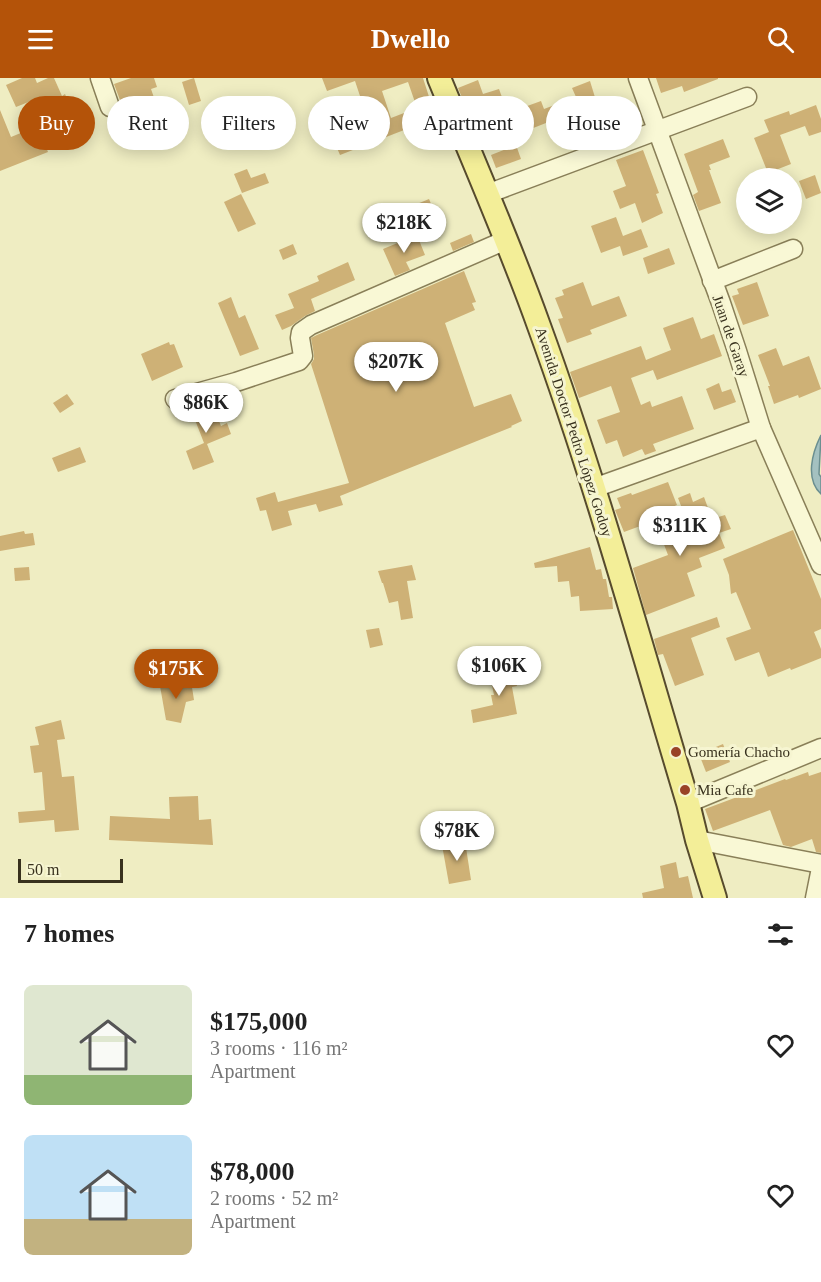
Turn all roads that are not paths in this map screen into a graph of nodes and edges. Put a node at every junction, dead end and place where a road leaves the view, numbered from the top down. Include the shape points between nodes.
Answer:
1 (100, 78) edge
2 (439, 78) edge
3 (638, 78) edge
4 (747, 97) dead end
5 (107, 98) edge
6 (657, 130) junction
7 (487, 194) junction
8 (506, 240) junction
9 (793, 249) dead end
10 (712, 281) junction
11 (175, 399) dead end
12 (761, 428) junction
13 (594, 488) junction
14 (821, 565) edge
15 (821, 748) edge
16 (688, 803) junction
17 (697, 840) junction
18 (821, 866) edge
19 (715, 898) edge
20 (815, 898) edge

1 - 5 street
2 - 7 main road, Avenida Doctor Pedro López Godoy
3 - 6 street, Juan de Garay
4 - 6 street
6 - 7 street
6 - 10 street, Juan de Garay
7 - 8 main road, Avenida Doctor Pedro López Godoy
8 - 11 street via 310,325 301,332 303,356 298,361
8 - 13 main road, Avenida Doctor Pedro López Godoy
9 - 10 street
10 - 12 street, Juan de Garay
12 - 13 street
12 - 14 street, Juan de Garay
13 - 16 main road, Avenida Doctor Pedro López Godoy
15 - 16 street
16 - 17 main road, Avenida Doctor Pedro López Godoy
17 - 18 street
17 - 19 main road, Avenida Doctor Pedro López Godoy
18 - 20 street

